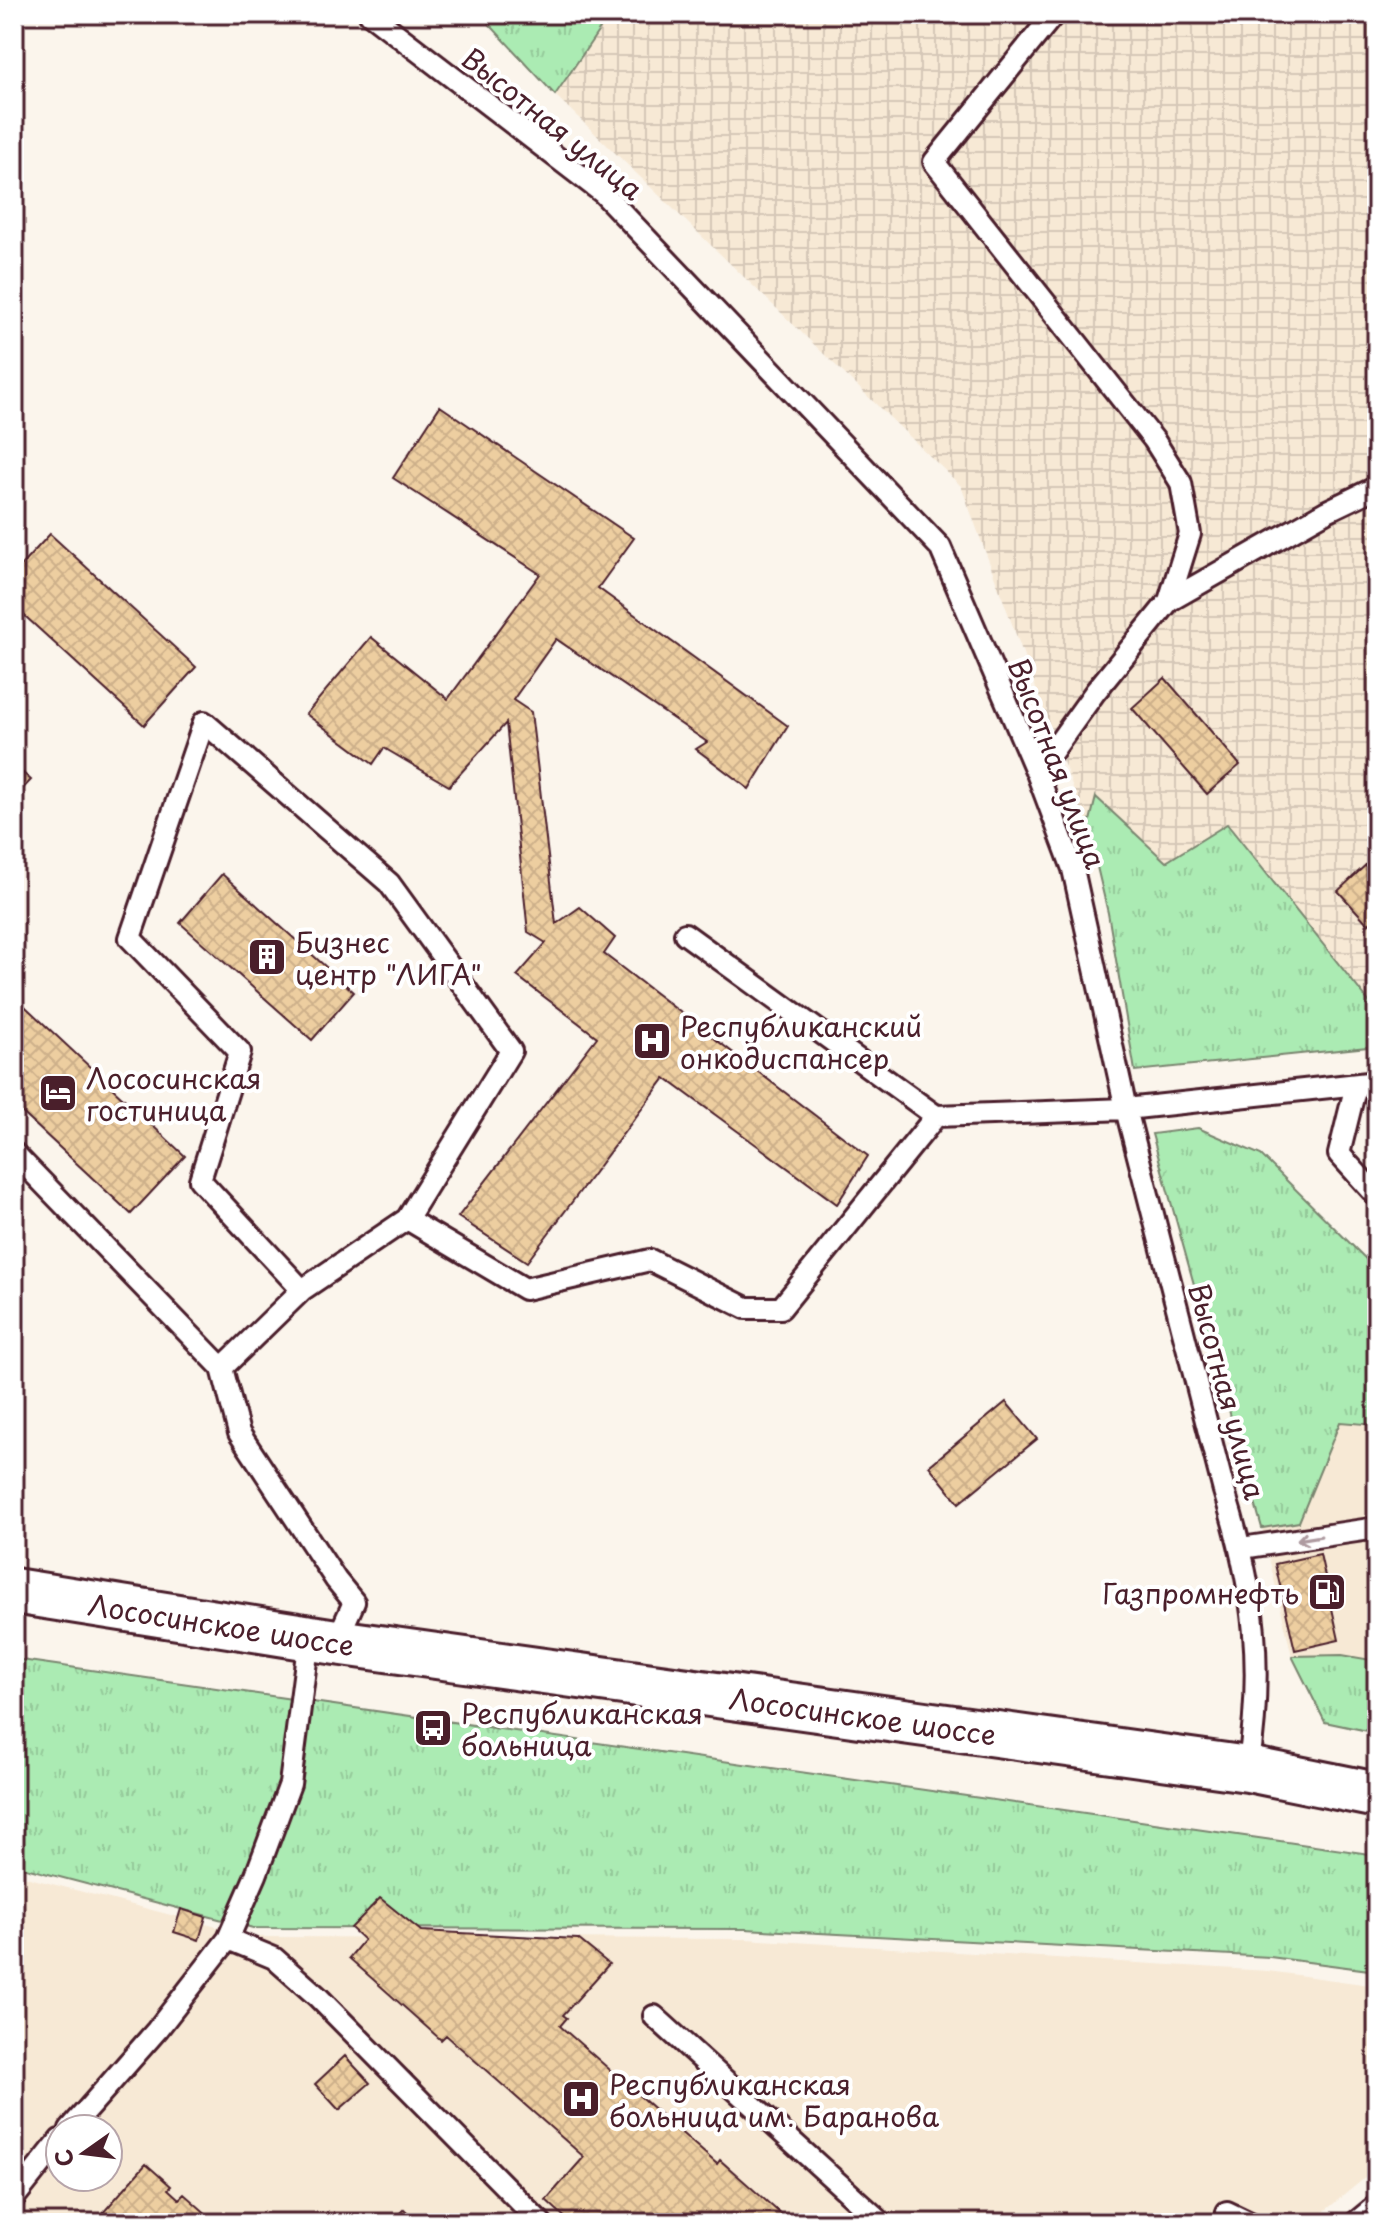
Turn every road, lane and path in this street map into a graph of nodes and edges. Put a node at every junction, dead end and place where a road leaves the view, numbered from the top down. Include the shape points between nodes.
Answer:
1 (370, 14) edge
2 (1054, 14) edge
3 (1377, 487) edge
4 (1169, 601) junction
5 (1037, 773) junction
6 (685, 934) dead end
7 (1367, 1083) edge
8 (1126, 1109) junction
9 (936, 1116) junction
10 (14, 1153) edge
11 (1377, 1196) edge
12 (407, 1219) junction
13 (302, 1290) junction
14 (222, 1368) junction
15 (1377, 1528) edge
16 (1242, 1548) junction
17 (14, 1591) edge
18 (323, 1640) junction
19 (1248, 1769) junction
20 (1377, 1795) edge
21 (228, 1939) junction
22 (654, 2016) dead end
23 (84, 2113) edge
24 (44, 2160) edge
25 (14, 2198) edge
26 (1377, 2205) edge
27 (1227, 2212) dead end
28 (541, 2223) edge
29 (882, 2223) edge
30 (1250, 2223) edge
31 (1355, 2223) edge

1 - 5 lane, Высотная улица via 603,193 940,547
2 - 4 lane via 934,162 1154,440 1181,483 1190,534
3 - 4 lane
4 - 5 lane
5 - 8 lane, Высотная улица via 1073,869
6 - 9 lane
7 - 8 lane
7 - 11 lane via 1339,1154
8 - 9 lane
8 - 16 lane, Высотная улица
9 - 12 lane via 781,1308 746,1308 650,1260 525,1289
10 - 14 lane
12 - 13 lane
12 - 13 lane via 511,1051 389,883 204,722 130,938 240,1052 200,1180
13 - 14 lane
14 - 18 lane via 239,1433 354,1602
15 -> 16 lane
16 - 19 lane, Высотная улица via 1257,1649 1257,1708
17 - 18 main road, Лососинское шоссе
18 - 19 main road, Лососинское шоссе
18 - 21 lane via 290,1784
19 - 20 main road, Лососинское шоссе
21 - 23 lane
21 - 28 lane via 274,1958 318,1997
22 - 29 lane
24 - 25 lane
26 - 31 lane
27 - 30 lane

